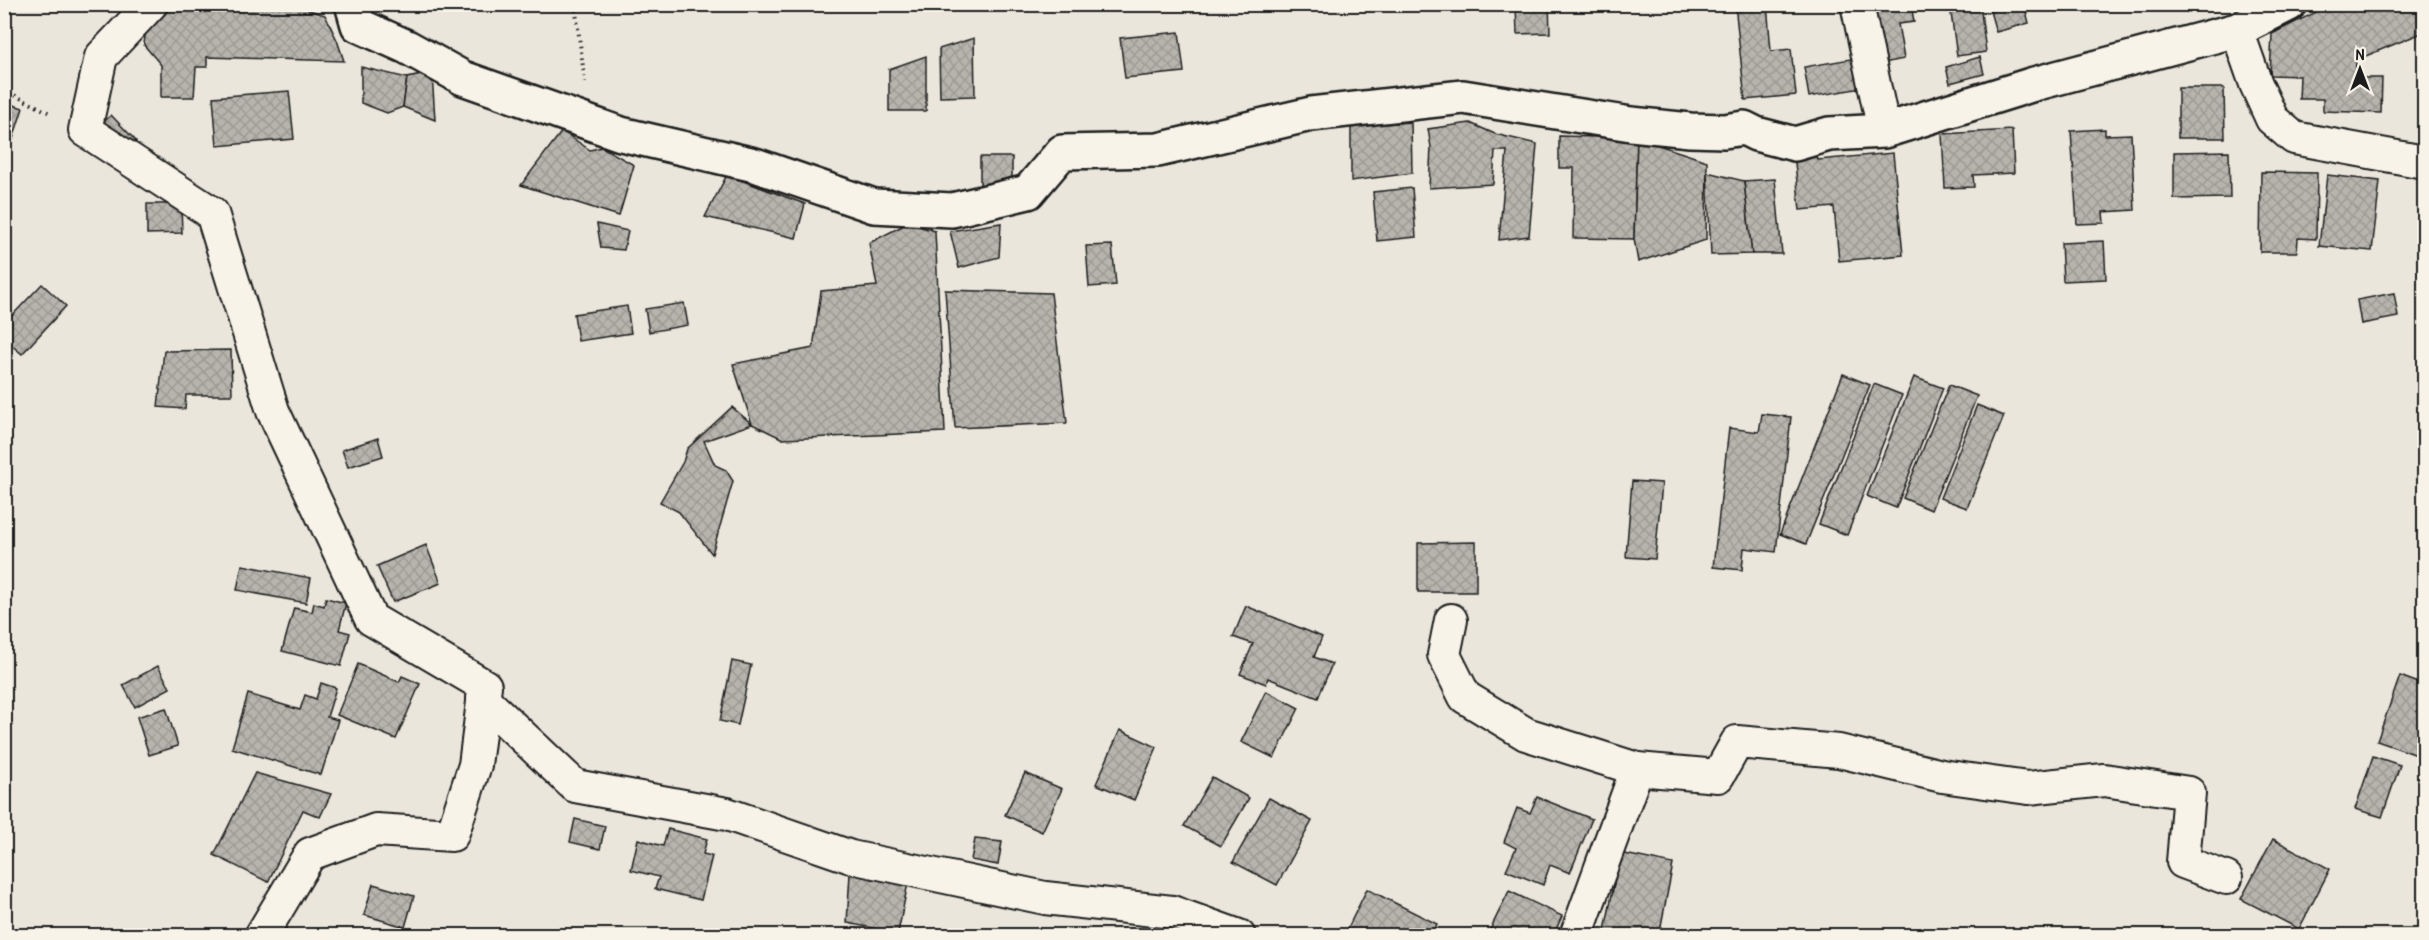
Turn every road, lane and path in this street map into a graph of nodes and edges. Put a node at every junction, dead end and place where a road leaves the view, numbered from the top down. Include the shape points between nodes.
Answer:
1 (151, 4) edge
2 (352, 4) edge
3 (575, 4) edge
4 (1857, 4) edge
5 (2289, 4) edge
6 (2237, 30) junction
7 (4, 90) edge
8 (590, 123) junction
9 (85, 130) junction
10 (1884, 131) junction
11 (2424, 162) edge
12 (1450, 620) dead end
13 (483, 699) junction
14 (1637, 769) junction
15 (2226, 878) dead end
16 (261, 936) edge
17 (1239, 936) edge
18 (1576, 936) edge

1 - 9 street via 101,57
2 - 8 main road via 358,25 463,78
3 - 8 path
4 - 10 street
5 - 6 main road
6 - 10 main road via 2034,84
6 - 11 street via 2271,119 2294,138
7 - 9 path
8 - 10 main road via 621,134 755,165 874,206 952,210 1028,192 1062,152 1158,150 1311,114 1463,97 1631,124 1690,130 1744,128 1795,144 1829,134
9 - 13 street via 212,213 273,411 370,619 485,686
12 - 14 street via 1444,655 1465,698 1526,734
13 - 16 street via 475,765 452,835 376,830 310,854
13 - 17 street via 575,786 727,814 851,857 1034,896 1172,912
14 - 15 street via 1718,776 1737,742 1839,751 1942,776 2028,788 2104,780 2189,793 2183,862
14 - 18 street

